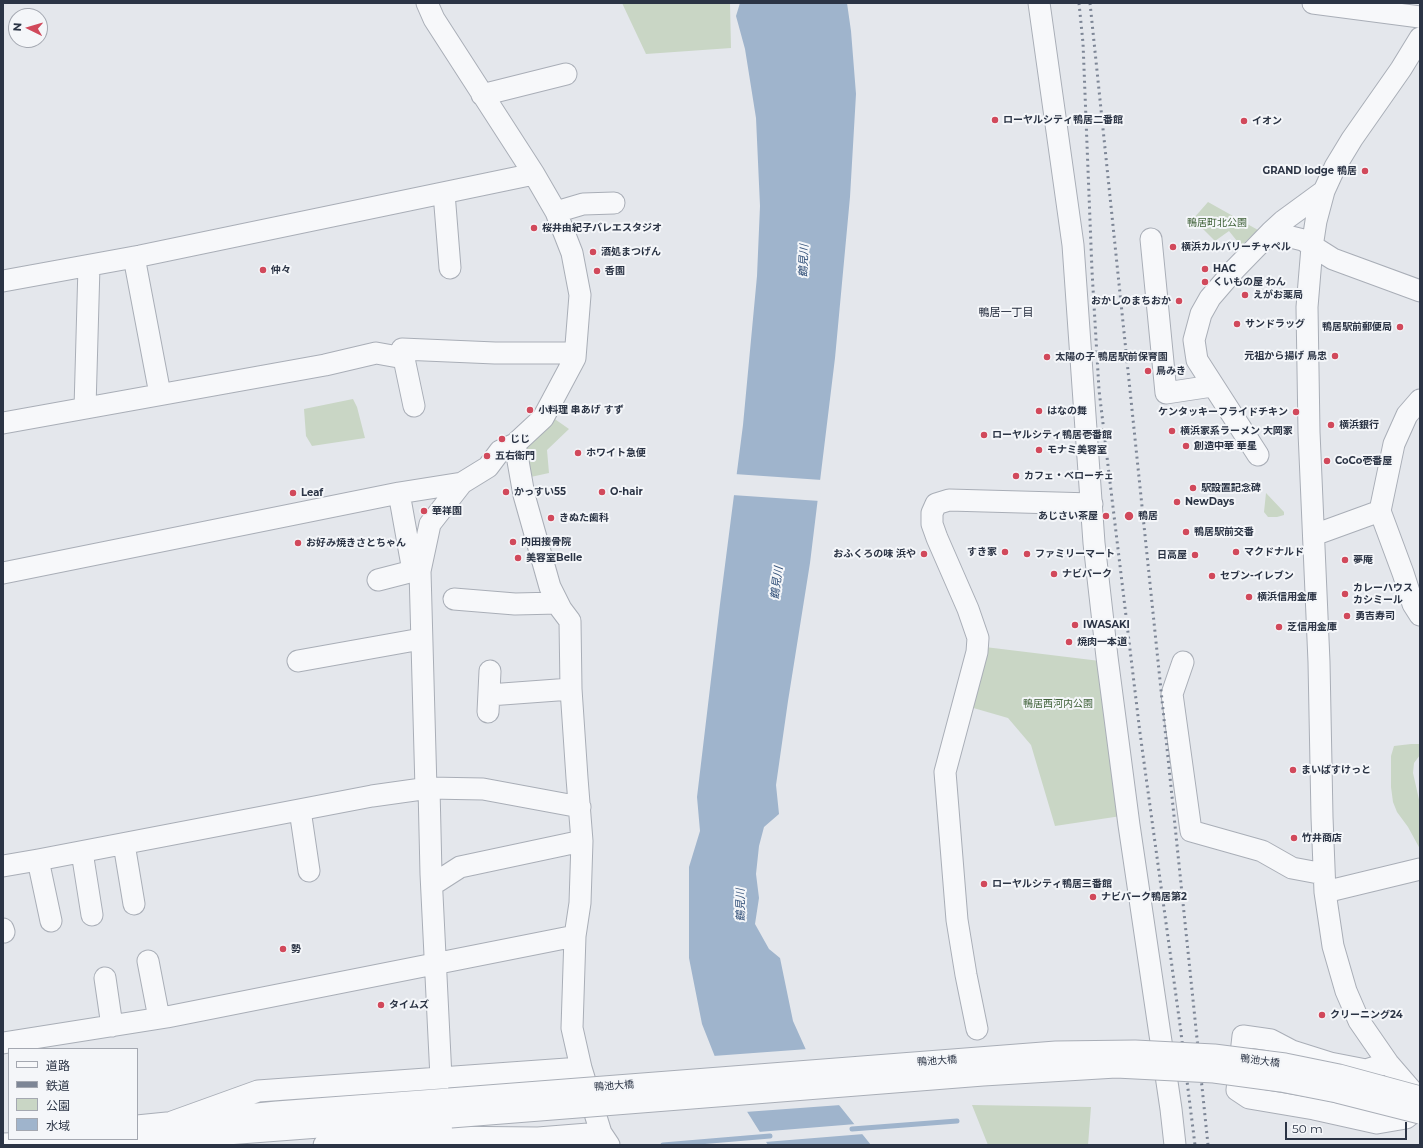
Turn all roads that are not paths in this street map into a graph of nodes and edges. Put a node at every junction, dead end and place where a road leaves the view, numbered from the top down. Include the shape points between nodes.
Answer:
1 (427, 3) edge
2 (1039, 3) edge
3 (1313, 3) edge
4 (1420, 17) edge
5 (1420, 38) edge
6 (566, 74) dead end
7 (482, 95) junction
8 (534, 174) junction
9 (1324, 191) junction
10 (444, 193) junction
11 (614, 203) dead end
12 (556, 212) junction
13 (1271, 232) junction
14 (1150, 238) dead end
15 (1312, 247) junction
16 (134, 258) junction
17 (89, 266) junction
18 (450, 268) dead end
19 (3, 281) edge
20 (1420, 290) edge
21 (575, 352) junction
22 (404, 358) junction
23 (1212, 386) junction
24 (160, 394) junction
25 (1420, 400) edge
26 (414, 406) dead end
27 (85, 408) junction
28 (3, 423) edge
29 (515, 444) junction
30 (1258, 455) dead end
31 (462, 483) junction
32 (399, 493) junction
33 (1092, 504) junction
34 (1380, 511) junction
35 (1314, 535) junction
36 (416, 571) junction
37 (3, 573) edge
38 (378, 580) dead end
39 (454, 599) dead end
40 (558, 603) junction
41 (1420, 615) edge
42 (421, 639) junction
43 (298, 661) dead end
44 (1183, 662) dead end
45 (490, 671) dead end
46 (571, 689) junction
47 (428, 788) junction
48 (580, 807) junction
49 (300, 810) junction
50 (582, 841) junction
51 (124, 844) junction
52 (82, 852) junction
53 (38, 860) junction
54 (3, 866) edge
55 (1420, 869) edge
56 (309, 871) dead end
57 (1324, 883) junction
58 (432, 885) junction
59 (134, 904) dead end
60 (92, 915) dead end
61 (51, 921) dead end
62 (3, 929) edge
63 (4, 932) edge
64 (575, 936) junction
65 (148, 961) dead end
66 (436, 964) junction
67 (105, 978) dead end
68 (159, 1018) junction
69 (112, 1026) junction
70 (977, 1029) dead end
71 (3, 1043) edge
72 (1388, 1063) junction
73 (581, 1068) junction
74 (441, 1078) junction
75 (1420, 1099) edge
76 (1420, 1107) edge
77 (450, 1108) junction
78 (1420, 1113) edge
79 (138, 1126) edge
80 (173, 1130) junction
81 (138, 1139) edge
82 (605, 1139) edge
83 (109, 1140) edge
84 (3, 1144) edge
85 (238, 1145) edge
86 (324, 1145) edge
87 (1174, 1145) edge

1 - 7 street via 434,19
2 - 33 street via 1073,245
3 - 4 street
5 - 9 street via 1352,139
6 - 7 street
7 - 8 street
8 - 10 street
8 - 12 street
9 - 13 street
9 - 15 street
10 - 16 street
10 - 18 street
11 - 12 street via 583,204
12 - 21 street via 572,254 580,295
13 - 15 street via 1303,240
13 - 23 street via 1215,292 1201,314 1194,340 1197,360
14 - 23 street via 1166,393
15 - 20 street via 1332,259
15 - 35 street via 1307,307
16 - 17 street
16 - 24 street
17 - 19 street
17 - 27 street
21 - 22 street via 495,353 402,349
21 - 29 street via 543,418
22 - 24 street via 376,353
22 - 26 street
23 - 30 street
24 - 27 street
25 - 34 street via 1407,415 1394,444
27 - 28 street
29 - 31 street via 500,451 488,467
29 - 40 street via 526,502 550,588
31 - 32 street
31 - 36 street via 430,524
32 - 36 street
32 - 37 street
33 - 70 street via 949,500 936,504 932,513 932,524 937,538 978,638 978,652 945,772 956,920
33 - 87 street via 1107,657
34 - 35 street
34 - 41 street via 1413,604
35 - 57 street
36 - 38 street
36 - 42 street
39 - 40 street via 515,604
40 - 46 street via 570,621
42 - 43 street
42 - 47 street
44 - 57 street via 1172,694 1191,831 1262,851
45 - 46 street via 488,704
46 - 48 street
47 - 48 street via 483,789
47 - 49 street
47 - 58 street
48 - 50 street
49 - 51 street
49 - 56 street
50 - 58 street via 460,867
50 - 64 street via 580,902
51 - 52 street
51 - 59 street
52 - 53 street
52 - 60 street
53 - 54 street
53 - 61 street
55 - 57 street
57 - 72 street via 1333,946 1346,991 1359,1021
58 - 66 street
62 - 63 street
64 - 66 street
64 - 73 street via 572,1028
65 - 68 street
66 - 68 street
66 - 74 street
67 - 69 street
68 - 69 street
69 - 71 street
72 - 75 street
72 - 76 street via 1366,1070 1292,1052 1271,1040 1243,1036 1237,1090 1249,1098 1377,1123 1406,1118
73 - 74 street
73 - 82 street
74 - 80 street via 258,1091
75 - 77 street, 鴨池大橋, bridge via 1339,1075 1280,1063 1214,1055 1135,1051 1056,1052
77 - 78 street, 鴨池大橋, bridge via 1116,1067 1214,1072 1281,1081
77 - 80 street
79 - 80 street
80 - 81 street
80 - 85 street
82 - 86 street via 429,1137
83 - 84 street

